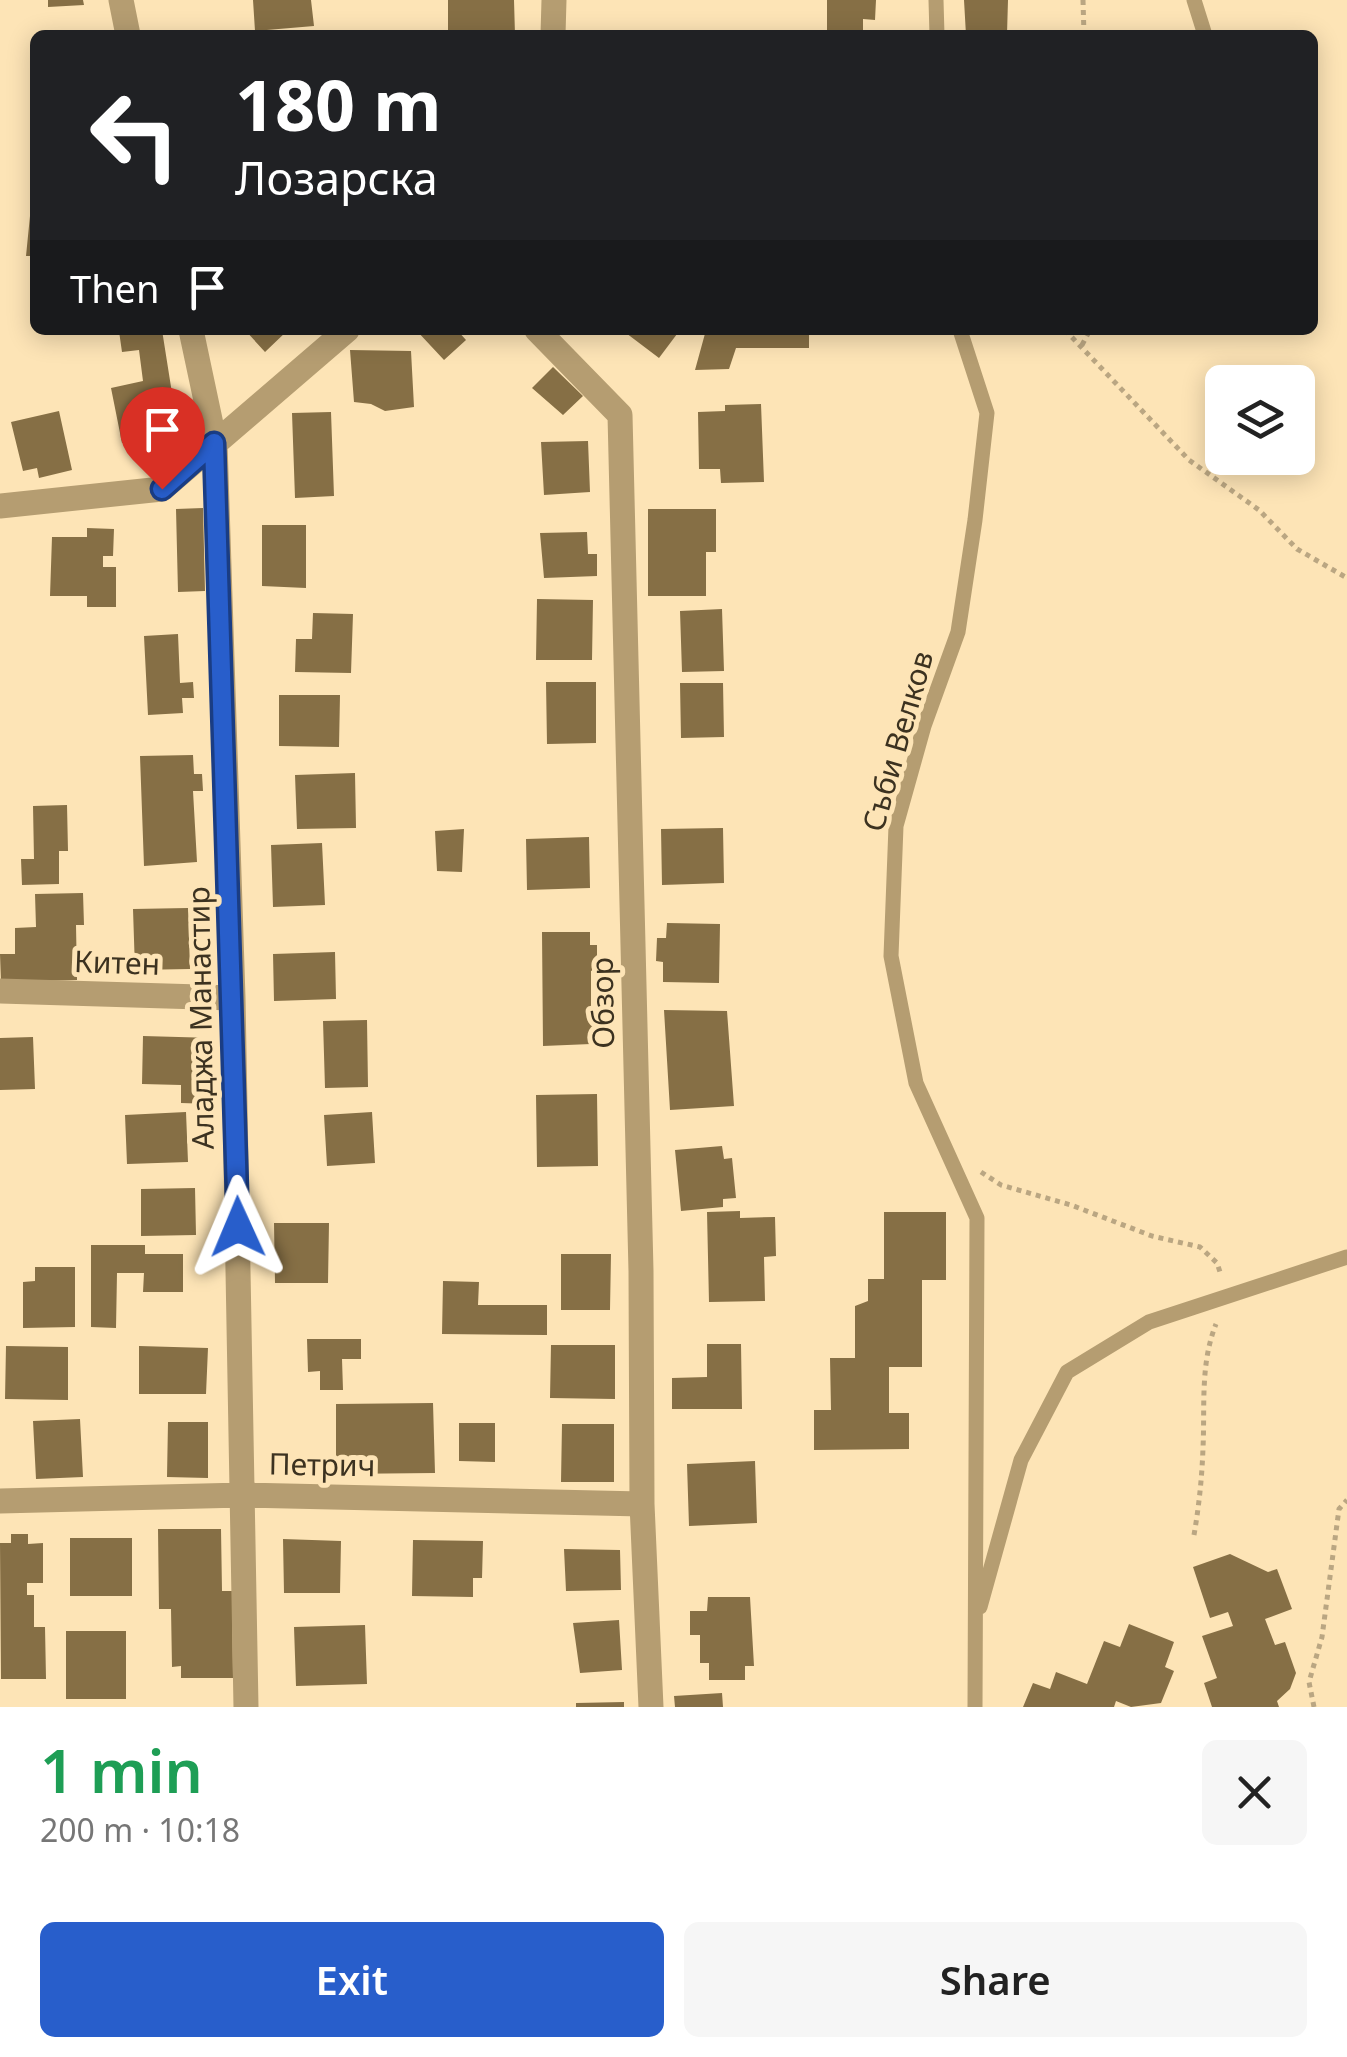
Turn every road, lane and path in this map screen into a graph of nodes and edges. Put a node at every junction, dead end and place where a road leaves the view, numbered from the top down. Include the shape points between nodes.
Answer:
1 (121, 0) edge
2 (554, 0) edge
3 (936, 0) edge
4 (1083, 0) edge
5 (1194, 0) edge
6 (127, 30) edge
7 (553, 30) edge
8 (937, 30) edge
9 (1084, 30) edge
10 (1203, 30) edge
11 (191, 335) edge
12 (341, 335) edge
13 (543, 335) edge
14 (962, 335) edge
15 (1071, 335) edge
16 (1087, 335) edge
17 (1082, 345) junction
18 (214, 443) junction
19 (0, 506) edge
20 (1347, 578) edge
21 (0, 991) edge
22 (233, 998) junction
23 (1347, 1257) edge
24 (243, 1495) junction
25 (1347, 1500) edge
26 (0, 1501) edge
27 (642, 1504) junction
28 (975, 1626) junction
29 (246, 1707) edge
30 (651, 1707) edge
31 (975, 1707) edge
32 (1314, 1707) edge

1 - 6 street
2 - 7 street
3 - 8 lane
4 - 9 path
5 - 10 lane
11 - 18 street, Аладжа Манастир
12 - 18 street
13 - 27 street, Обзор via 620,416
14 - 28 lane, Съби Велков via 987,413 979,484 958,632 896,826 890,956 916,1082 977,1218
15 - 17 path
16 - 17 path
17 - 20 path via 1189,460 1259,510 1297,549
18 - 19 street via 162,489
18 - 22 street, Аладжа Манастир
21 - 22 street, Китен
22 - 24 street, Аладжа Манастир
23 - 28 lane via 1149,1322 1068,1372 1021,1460
24 - 26 street, Петрич
24 - 27 street, Петрич
24 - 29 street, Аладжа Манастир
25 - 32 path via 1338,1509 1322,1636 1308,1682
27 - 30 street, Обзор
28 - 31 lane

